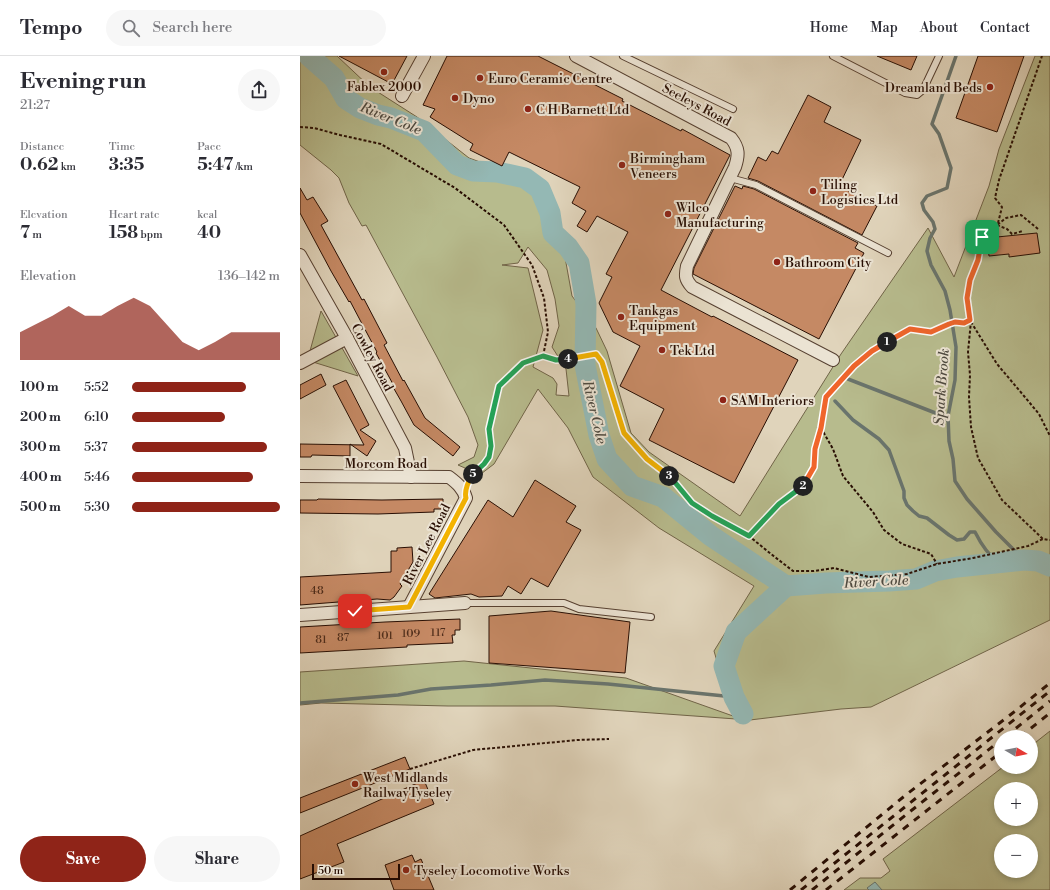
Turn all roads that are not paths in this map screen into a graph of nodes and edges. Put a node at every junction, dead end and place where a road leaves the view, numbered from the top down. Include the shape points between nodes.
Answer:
1 (424, 56) edge
2 (576, 56) edge
3 (623, 56) edge
4 (833, 56) edge
5 (939, 56) edge
6 (402, 96) dead end
7 (733, 109) dead end
8 (730, 178) junction
9 (888, 253) dead end
10 (300, 255) edge
11 (347, 338) junction
12 (833, 360) dead end
13 (300, 362) edge
14 (300, 476) edge
15 (410, 477) junction
16 (465, 494) joint
17 (465, 604) joint
18 (409, 607) junction
19 (300, 615) edge
20 (651, 617) dead end

1 - 6 street
2 - 8 street, Seeleys Road via 731,138 736,144 738,160
3 - 7 lane
4 - 5 lane via 905,93 917,95 923,90
8 - 9 lane via 756,185
8 - 12 street, Seeleys Road via 687,266 688,282 692,287
10 - 11 street, Cowley Road
11 - 13 street
11 - 15 street, Cowley Road via 405,448
14 - 15 street, Morcom Road
15 - 16 street, Morcom Road via 449,477
16 - 18 street, River Lee Road via 466,498
17 - 18 street
17 - 20 lane via 564,602 579,609
18 - 19 street

